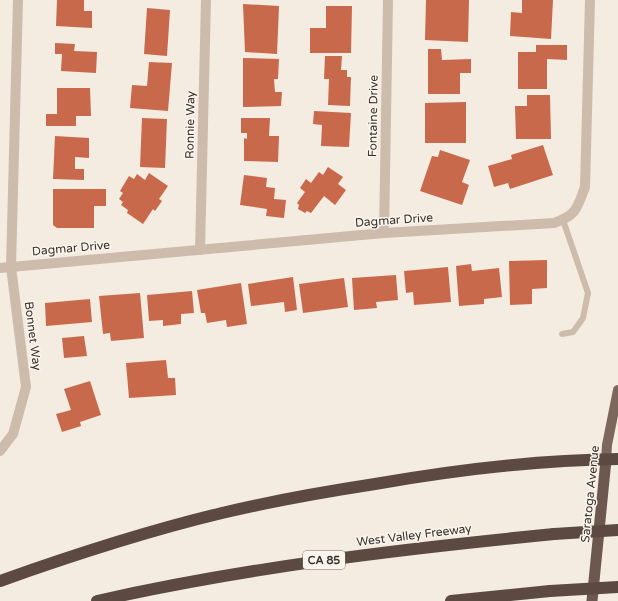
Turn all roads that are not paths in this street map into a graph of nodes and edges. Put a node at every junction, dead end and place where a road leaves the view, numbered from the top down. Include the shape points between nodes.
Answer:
1 (18, 0) edge
2 (206, 0) edge
3 (388, 0) edge
4 (590, 0) edge
5 (564, 220) junction
6 (384, 233) junction
7 (200, 250) junction
8 (11, 267) junction
9 (0, 268) edge
10 (562, 334) dead end
11 (618, 390) edge
12 (0, 451) edge
13 (612, 459) edge
14 (618, 530) edge
15 (0, 581) edge
16 (618, 587) edge
17 (97, 601) edge
18 (451, 601) edge
19 (592, 601) edge

1 - 8 street, Bonnet Way
2 - 7 street, Ronnie Way
3 - 6 street, Fontaine Drive
4 - 5 street via 585,187 575,212
5 - 6 street, Dagmar Drive via 554,223
5 - 10 lane via 588,293 583,318 573,332
6 - 7 street, Dagmar Drive
7 - 8 street, Dagmar Drive
8 - 9 street, Dagmar Drive
8 - 12 street, Bonnet Way via 26,387 13,434
11 - 13 main road, Saratoga Avenue via 607,444
13 - 15 highway via 468,470 268,502 120,541
13 - 19 highway, Saratoga Avenue
14 - 17 highway, West Valley Freeway / CA 85, bridge via 554,534 285,565
16 - 18 highway, bridge

